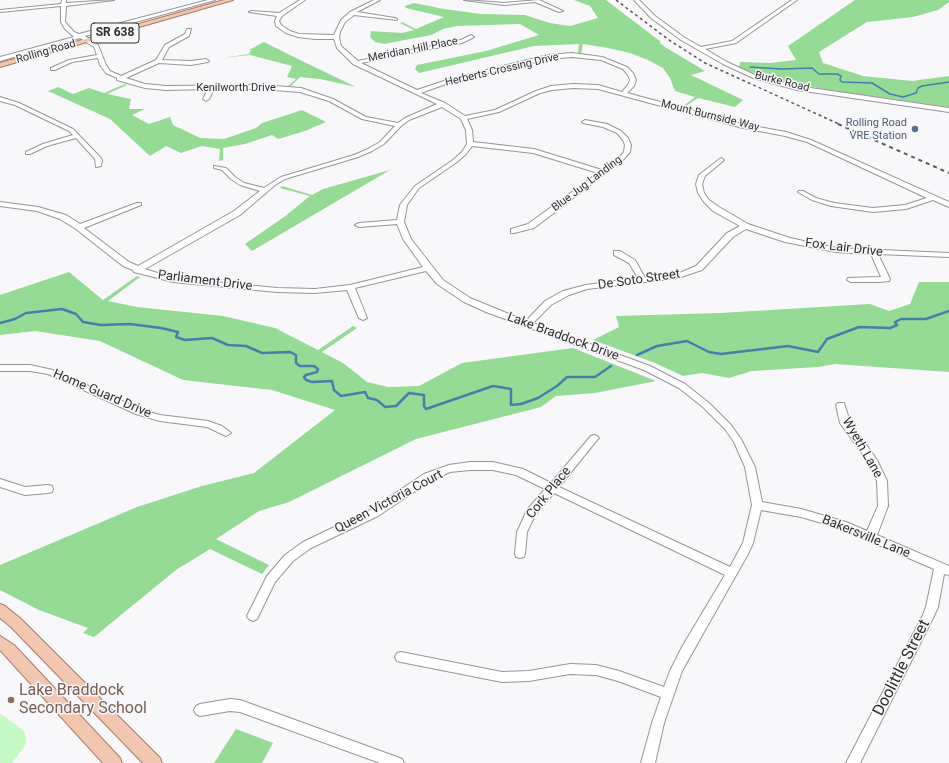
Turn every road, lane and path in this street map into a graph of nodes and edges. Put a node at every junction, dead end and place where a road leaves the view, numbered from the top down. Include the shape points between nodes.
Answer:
1 (112, 0) edge
2 (213, 0) edge
3 (222, 0) edge
4 (230, 0) edge
5 (303, 0) edge
6 (378, 0) edge
7 (466, 0) edge
8 (535, 0) edge
9 (636, 0) edge
10 (795, 0) edge
11 (64, 3) edge
12 (0, 11) edge
13 (561, 11) dead end
14 (251, 12) dead end
15 (352, 13) junction
16 (280, 15) junction
17 (395, 19) dead end
18 (189, 30) dead end
19 (81, 37) junction
20 (336, 37) junction
21 (471, 37) dead end
22 (699, 49) junction
23 (99, 56) junction
24 (0, 60) edge
25 (158, 61) junction
26 (206, 61) dead end
27 (355, 62) junction
28 (0, 65) edge
29 (53, 69) dead end
30 (119, 79) junction
31 (212, 87) junction
32 (418, 92) junction
33 (623, 94) junction
34 (0, 99) edge
35 (206, 99) dead end
36 (442, 104) junction
37 (949, 110) edge
38 (464, 118) junction
39 (585, 122) dead end
40 (399, 125) junction
41 (77, 136) junction
42 (470, 144) junction
43 (28, 153) dead end
44 (721, 160) dead end
45 (98, 166) dead end
46 (216, 167) dead end
47 (603, 172) junction
48 (265, 190) junction
49 (801, 192) dead end
50 (933, 198) junction
51 (0, 204) edge
52 (139, 204) dead end
53 (949, 205) edge
54 (400, 222) junction
55 (358, 225) dead end
56 (745, 226) junction
57 (79, 227) junction
58 (514, 231) dead end
59 (617, 253) dead end
60 (874, 253) junction
61 (949, 255) edge
62 (428, 268) junction
63 (137, 270) junction
64 (643, 280) junction
65 (851, 280) dead end
66 (350, 287) junction
67 (363, 318) dead end
68 (528, 323) junction
69 (0, 368) edge
70 (841, 405) dead end
71 (226, 433) dead end
72 (594, 438) dead end
73 (0, 483) edge
74 (553, 488) junction
75 (48, 489) dead end
76 (757, 506) junction
77 (871, 536) junction
78 (520, 554) dead end
79 (944, 570) edge
80 (732, 573) junction
81 (0, 610) edge
82 (253, 616) dead end
83 (0, 642) edge
84 (401, 657) dead end
85 (667, 694) junction
86 (200, 710) dead end
87 (114, 763) edge
88 (154, 763) edge
89 (397, 763) edge
90 (648, 763) edge
91 (853, 763) edge

1 - 11 street
2 - 19 street, Rolling Road
3 - 19 main road, Rolling Road / SR 638
4 - 19 main road, Rolling Road / SR 638
5 - 16 street
6 - 15 street
7 - 8 street via 498,4
8 - 13 street
9 - 22 street, Burke Road via 661,24
10 - 22 street via 734,42
11 - 12 street
11 - 19 street, Kenilworth Drive via 64,22 67,28
14 - 16 street
15 - 17 street
15 - 20 street via 341,24
16 - 20 street via 277,19 278,24 288,32 309,37
18 - 25 street via 186,35 167,46
19 - 23 street, Kenilworth Drive via 96,46
19 - 24 main road, Rolling Road / SR 638
19 - 28 main road, Rolling Road / SR 638
20 - 27 street via 342,51
21 - 27 street, Meridian Hill Place via 462,41
22 - 37 street, Burke Road via 735,68 776,83
23 - 29 street via 71,61
23 - 30 street, Kenilworth Drive via 106,70
25 - 26 street
25 - 30 street
27 - 32 street
30 - 31 street, Kenilworth Drive via 157,87
31 - 35 street
31 - 40 street, Kenilworth Drive via 275,87 305,91 331,100 360,116
32 - 33 street, Herberts Crossing Drive via 488,71 548,57 572,55 602,59 625,68 633,80
32 - 36 street
33 - 38 street, Mount Burnside Way via 590,86 560,87 538,92 497,111
33 - 50 street, Mount Burnside Way via 742,126 809,140
34 - 41 street via 17,104 64,126
36 - 38 street
36 - 40 street
38 - 42 street via 469,130
39 - 47 street, Blue Jug Landing via 615,130 626,139 628,150 624,156
40 - 48 street via 382,143 370,150 292,174
41 - 43 street
41 - 45 street via 100,160
42 - 47 street via 534,151
42 - 54 street via 454,161 412,192 404,205
44 - 56 street, Fox Lair Drive via 702,175 699,184 701,193 716,209
46 - 48 street via 224,169 242,184
47 - 58 street, Blue Jug Landing via 531,226
48 - 63 street via 238,213
49 - 50 street via 833,205 873,210 906,207
50 - 53 street, Mount Burnside Way
51 - 57 street, Parliament Drive via 46,210
52 - 57 street
54 - 55 street
54 - 62 street, Lake Braddock Drive via 407,239
56 - 60 street, Fox Lair Drive via 805,245
56 - 64 street, De Soto Street via 730,235 699,268 678,276
57 - 63 street, Parliament Drive via 118,259
59 - 64 street via 632,262
60 - 61 street, Fox Lair Drive
60 - 65 street via 886,279
62 - 66 street, Parliament Drive
62 - 68 street, Lake Braddock Drive via 440,282 463,298 488,310
63 - 66 street, Parliament Drive via 173,280 277,290 315,291
64 - 68 street, De Soto Street via 566,292 548,303
66 - 67 street
68 - 76 street, Lake Braddock Drive via 647,368 671,379 697,397 718,416 738,441 750,468
69 - 71 street, Home Guard Drive via 30,368 50,372 139,412 160,418 208,424
70 - 77 street, Wyeth Lane via 845,423 873,462 882,481 883,506
72 - 74 street, Cork Place
73 - 75 street via 25,491
74 - 78 street, Cork Place via 531,513 525,524 520,540
74 - 80 street, Queen Victoria Court
74 - 82 street, Queen Victoria Court via 519,472 493,466 455,468 435,474 374,512 319,538 296,553 271,579
76 - 77 street, Bakersville Lane via 816,517
76 - 80 street, Lake Braddock Drive via 748,543
77 - 79 street, Bakersville Lane
79 - 91 street, Doolittle Street via 928,616
80 - 85 street, Lake Braddock Drive via 686,651
81 - 88 main road
83 - 87 main road
84 - 85 street via 502,677 529,676 570,669 596,670
85 - 90 street, Lake Braddock Drive
86 - 89 street via 240,706

